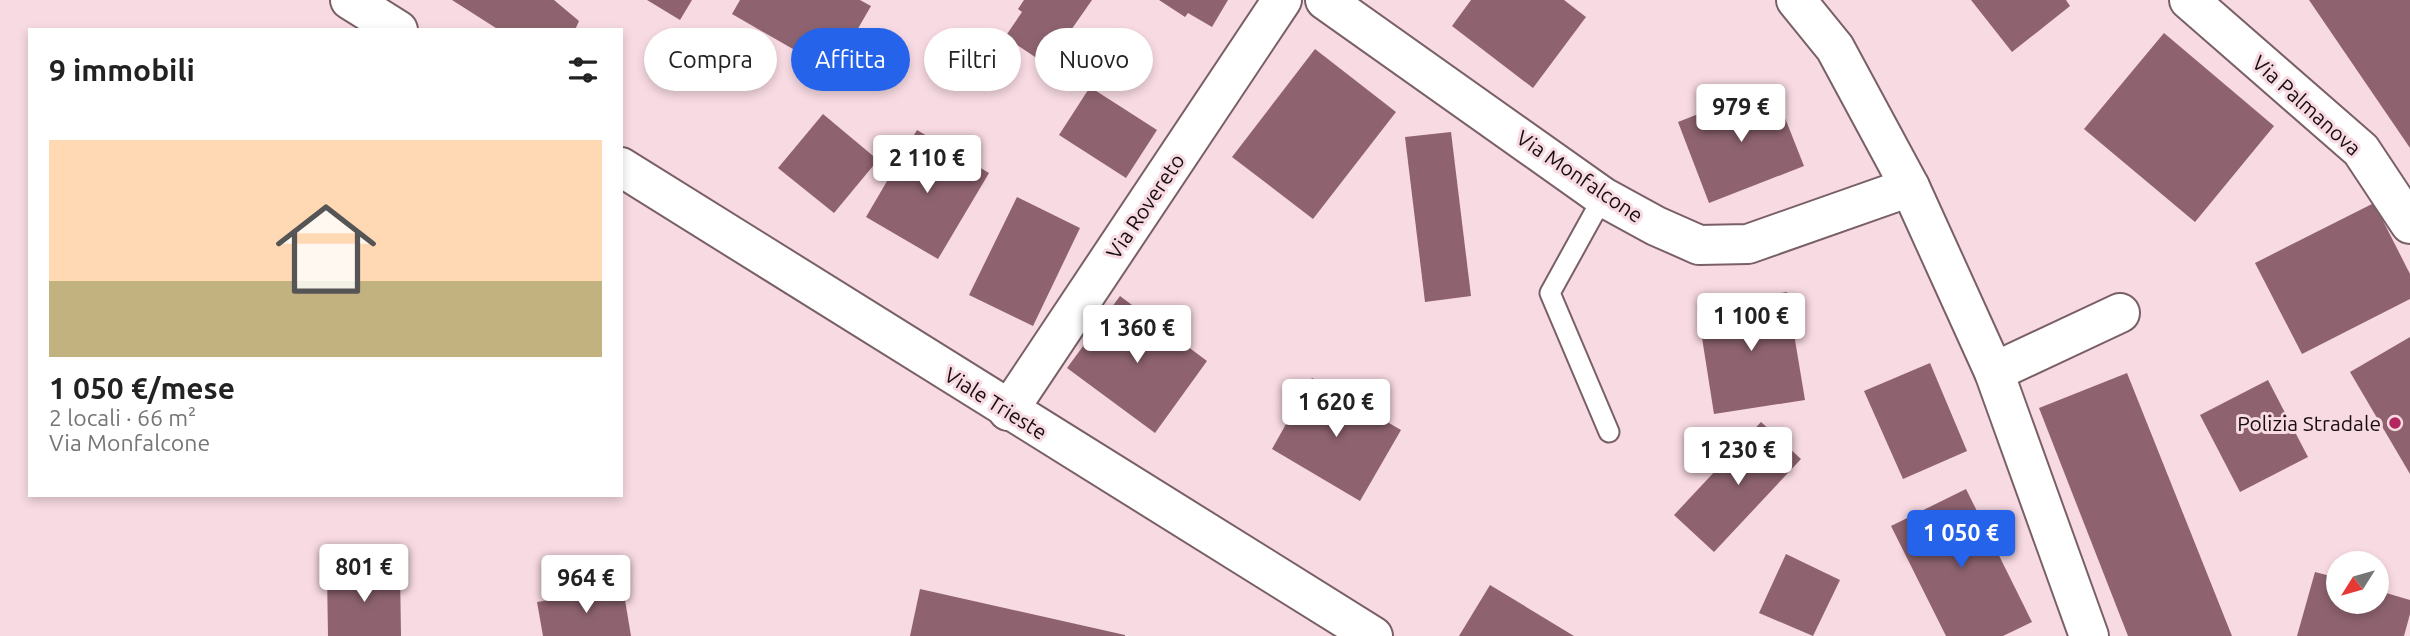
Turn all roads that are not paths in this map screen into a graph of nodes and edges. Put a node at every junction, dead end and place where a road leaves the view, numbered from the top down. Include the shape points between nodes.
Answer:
1 (350, 0) edge
2 (1282, 0) edge
3 (1325, 0) edge
4 (1796, 0) edge
5 (2189, 0) edge
6 (395, 28) edge
7 (623, 168) edge
8 (1910, 187) junction
9 (1603, 197) junction
10 (2410, 223) edge
11 (2120, 313) dead end
12 (1994, 372) junction
13 (1008, 411) junction
14 (1609, 432) dead end
15 (1373, 636) edge
16 (2089, 636) edge

1 - 6 street
2 - 13 street, Via Rovereto
3 - 9 street, Via Monfalcone
4 - 8 street via 1835,48
5 - 10 street, Via Palmanova via 2361,150
7 - 13 street, Viale Trieste
8 - 9 street, Via Monfalcone via 1748,244 1699,245
8 - 12 street
9 - 14 lane via 1550,293
11 - 12 street
12 - 16 street
13 - 15 street, Viale Trieste

